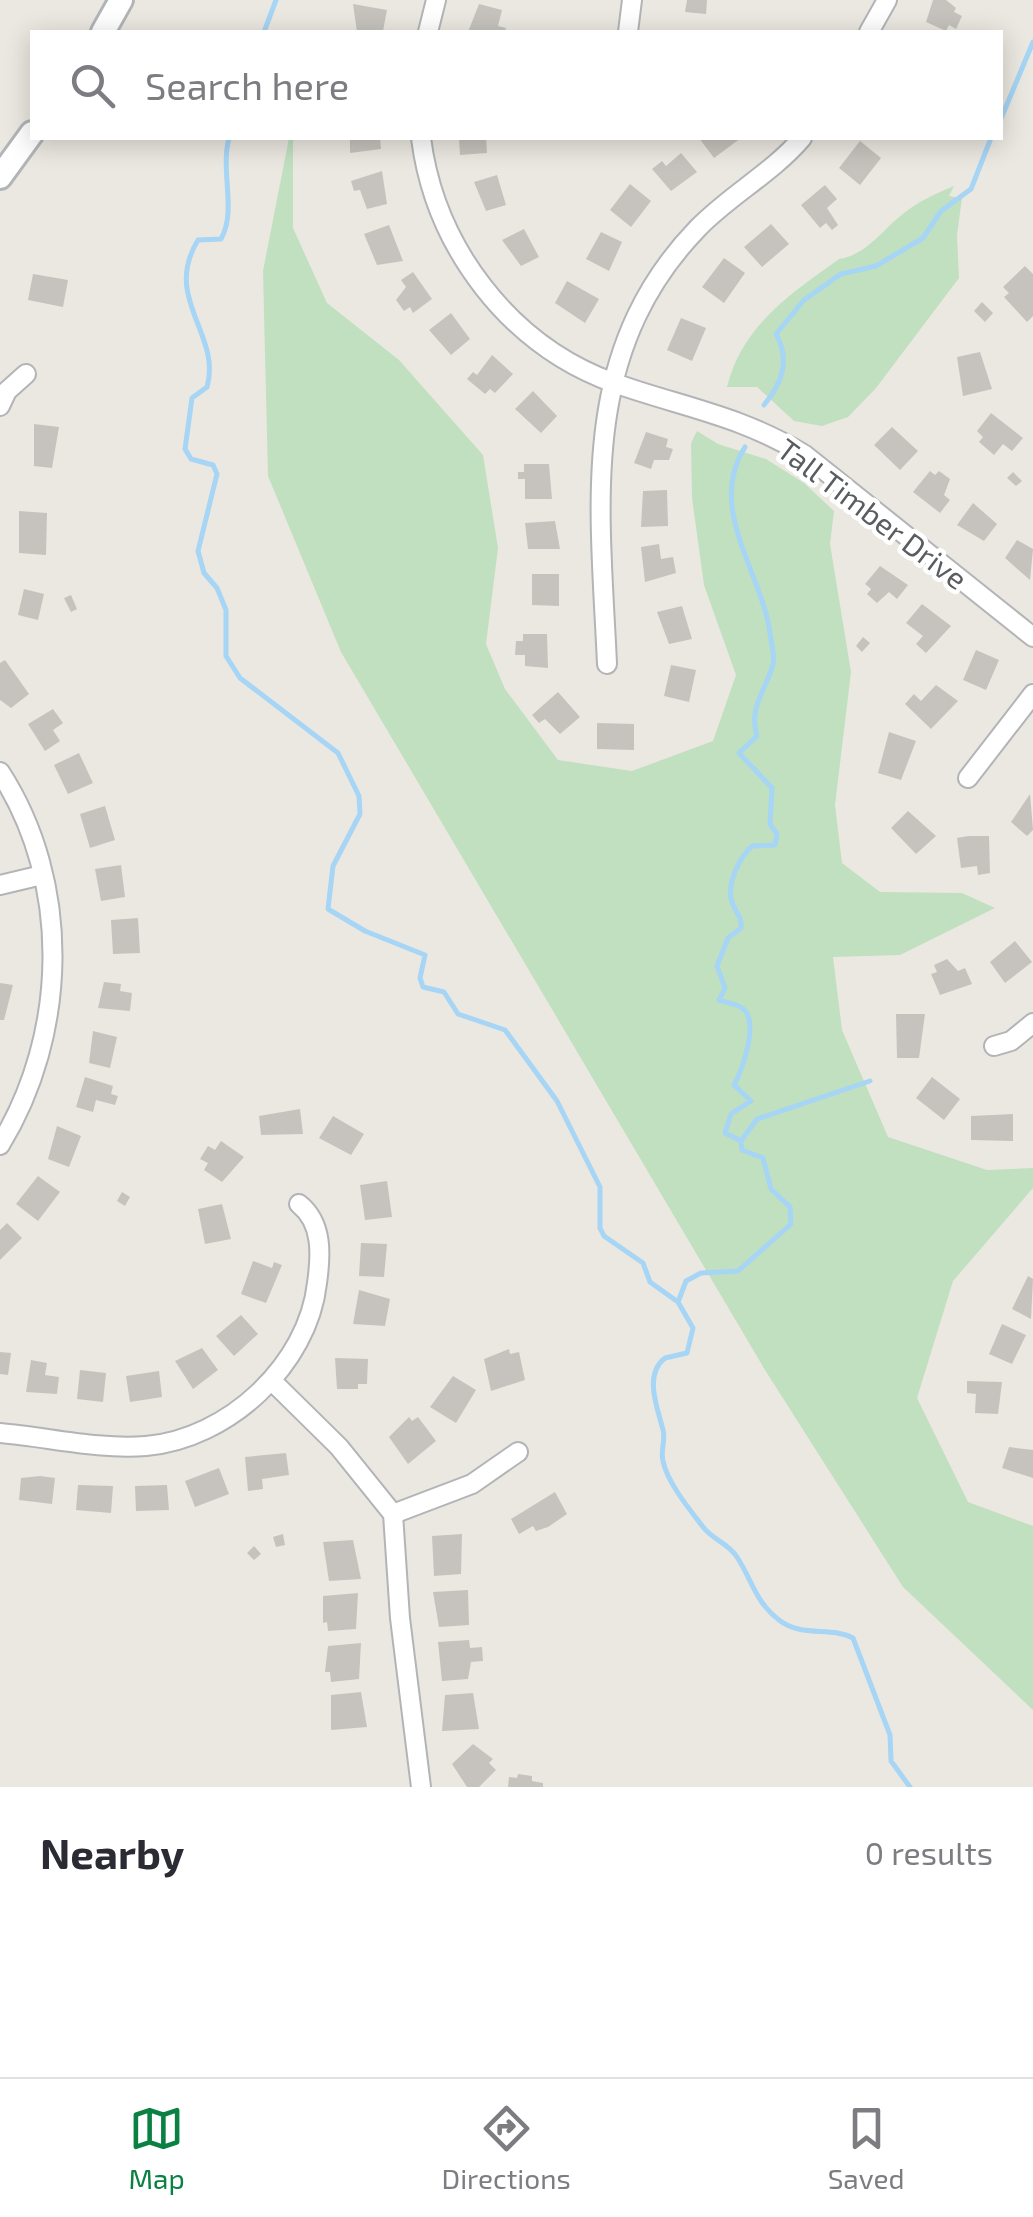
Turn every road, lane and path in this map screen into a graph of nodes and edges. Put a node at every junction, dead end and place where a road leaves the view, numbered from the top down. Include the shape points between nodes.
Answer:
1 (121, 0) edge
2 (436, 0) edge
3 (632, 0) edge
4 (887, 0) edge
5 (104, 30) edge
6 (428, 30) edge
7 (628, 30) edge
8 (870, 30) edge
9 (30, 136) edge
10 (421, 140) edge
11 (800, 140) edge
12 (0, 177) edge
13 (26, 374) dead end
14 (612, 382) junction
15 (0, 406) edge
16 (1033, 637) edge
17 (607, 664) dead end
18 (1033, 694) edge
19 (0, 772) edge
20 (968, 778) dead end
21 (42, 875) junction
22 (0, 886) edge
23 (1033, 1023) edge
24 (994, 1046) dead end
25 (0, 1145) edge
26 (299, 1204) dead end
27 (271, 1380) junction
28 (0, 1432) edge
29 (518, 1452) dead end
30 (393, 1514) junction
31 (421, 1787) edge

1 - 5 street
2 - 6 street
3 - 7 street
4 - 8 street
9 - 12 street
10 - 14 street, Tall Timber Drive via 435,200 479,282 552,353
11 - 14 street via 671,259 634,322
13 - 15 street
14 - 16 street, Tall Timber Drive via 718,412 776,437
14 - 17 street via 599,456
18 - 20 street
19 - 21 street via 29,827
21 - 22 street
21 - 25 street via 53,960 50,1008 26,1097
23 - 24 street via 1011,1042
26 - 27 street via 316,1227 317,1287 302,1336
27 - 28 street via 213,1426 165,1444 119,1446
27 - 30 street via 339,1446
29 - 30 street via 472,1484
30 - 31 street

